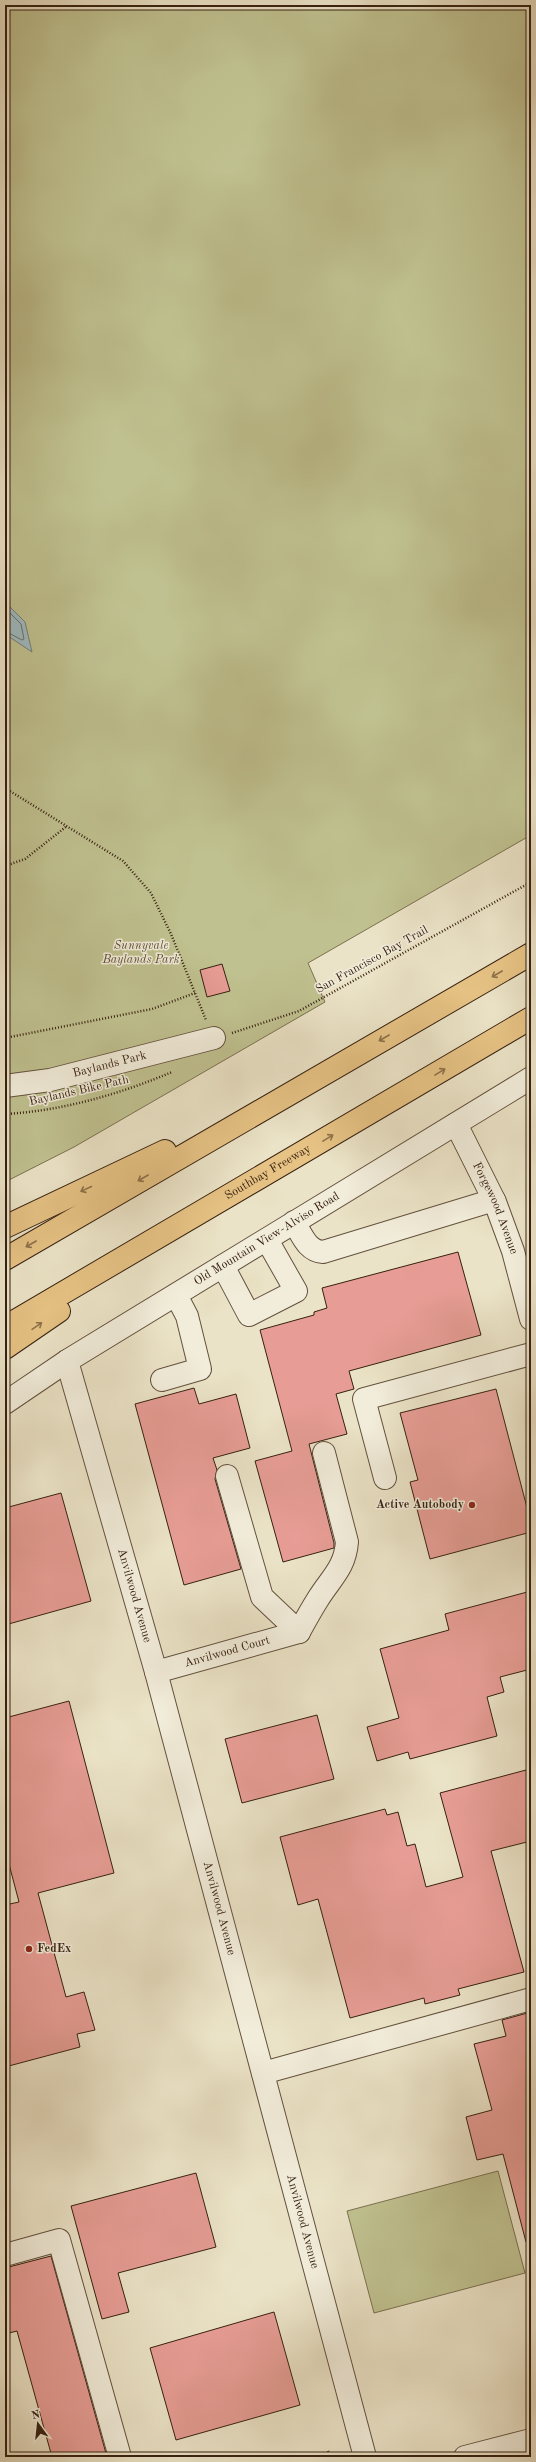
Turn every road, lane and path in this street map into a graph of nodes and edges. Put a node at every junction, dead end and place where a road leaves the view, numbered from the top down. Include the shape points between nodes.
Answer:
1 (5, 788) edge
2 (67, 826) junction
3 (5, 866) edge
4 (531, 882) edge
5 (531, 954) edge
6 (195, 993) junction
7 (531, 1018) edge
8 (5, 1038) edge
9 (214, 1038) junction
10 (175, 1070) dead end
11 (322, 1074) junction
12 (531, 1078) edge
13 (5, 1086) edge
14 (5, 1114) edge
15 (456, 1124) junction
16 (494, 1200) junction
17 (186, 1222) junction
18 (294, 1222) junction
19 (5, 1227) edge
20 (267, 1240) junction
21 (5, 1259) edge
22 (223, 1266) junction
23 (176, 1295) junction
24 (530, 1314) edge
25 (5, 1327) edge
26 (5, 1348) edge
27 (531, 1354) edge
28 (67, 1361) junction
29 (162, 1380) dead end
30 (5, 1403) edge
31 (324, 1453) dead end
32 (227, 1476) dead end
33 (385, 1478) dead end
34 (299, 1632) junction
35 (156, 1672) junction
36 (531, 2000) edge
37 (263, 2073) junction
38 (5, 2255) edge
39 (531, 2440) edge
40 (328, 2451) dead end
41 (494, 2453) edge
42 (120, 2457) edge
43 (330, 2457) edge
44 (365, 2457) edge
45 (465, 2457) edge

1 - 2 path
2 - 3 path via 25,859
2 - 6 path via 123,861 151,893
4 - 9 path, San Francisco Bay Trail via 299,1011
5 -> 11 highway
6 - 8 path via 152,1009
6 - 9 path
17 -> 7 highway, Southbay Freeway
9 - 13 street, Baylands Park via 50,1080
10 - 14 path, Baylands Bike Path via 140,1086 93,1099 24,1113
11 -> 19 highway
11 -> 21 highway
12 - 15 street, Old Mountain View-Alviso Road
15 - 16 street, Forgewood Avenue
15 - 18 street, Old Mountain View-Alviso Road
16 - 18 street via 323,1252 317,1252 307,1245
16 - 24 street, Forgewood Avenue via 513,1251
17 - 25 highway, Southbay Freeway
26 -> 17 highway
18 - 20 street, Old Mountain View-Alviso Road
20 - 22 street, Old Mountain View-Alviso Road
20 - 22 street via 296,1291 249,1316
22 - 23 street, Old Mountain View-Alviso Road
23 - 28 street, Old Mountain View-Alviso Road
23 - 29 street via 187,1316 200,1369
27 - 33 street via 364,1399
28 - 30 street, Old Mountain View-Alviso Road
28 - 35 street, Anvilwood Avenue
31 - 34 street via 347,1542 346,1551 341,1568 318,1599
32 - 34 street via 262,1597
34 - 35 street, Anvilwood Court
35 - 37 street, Anvilwood Avenue
36 - 37 street
37 - 44 street, Anvilwood Avenue
38 - 42 street via 59,2240
39 - 41 street
40 - 43 path
41 - 45 street

